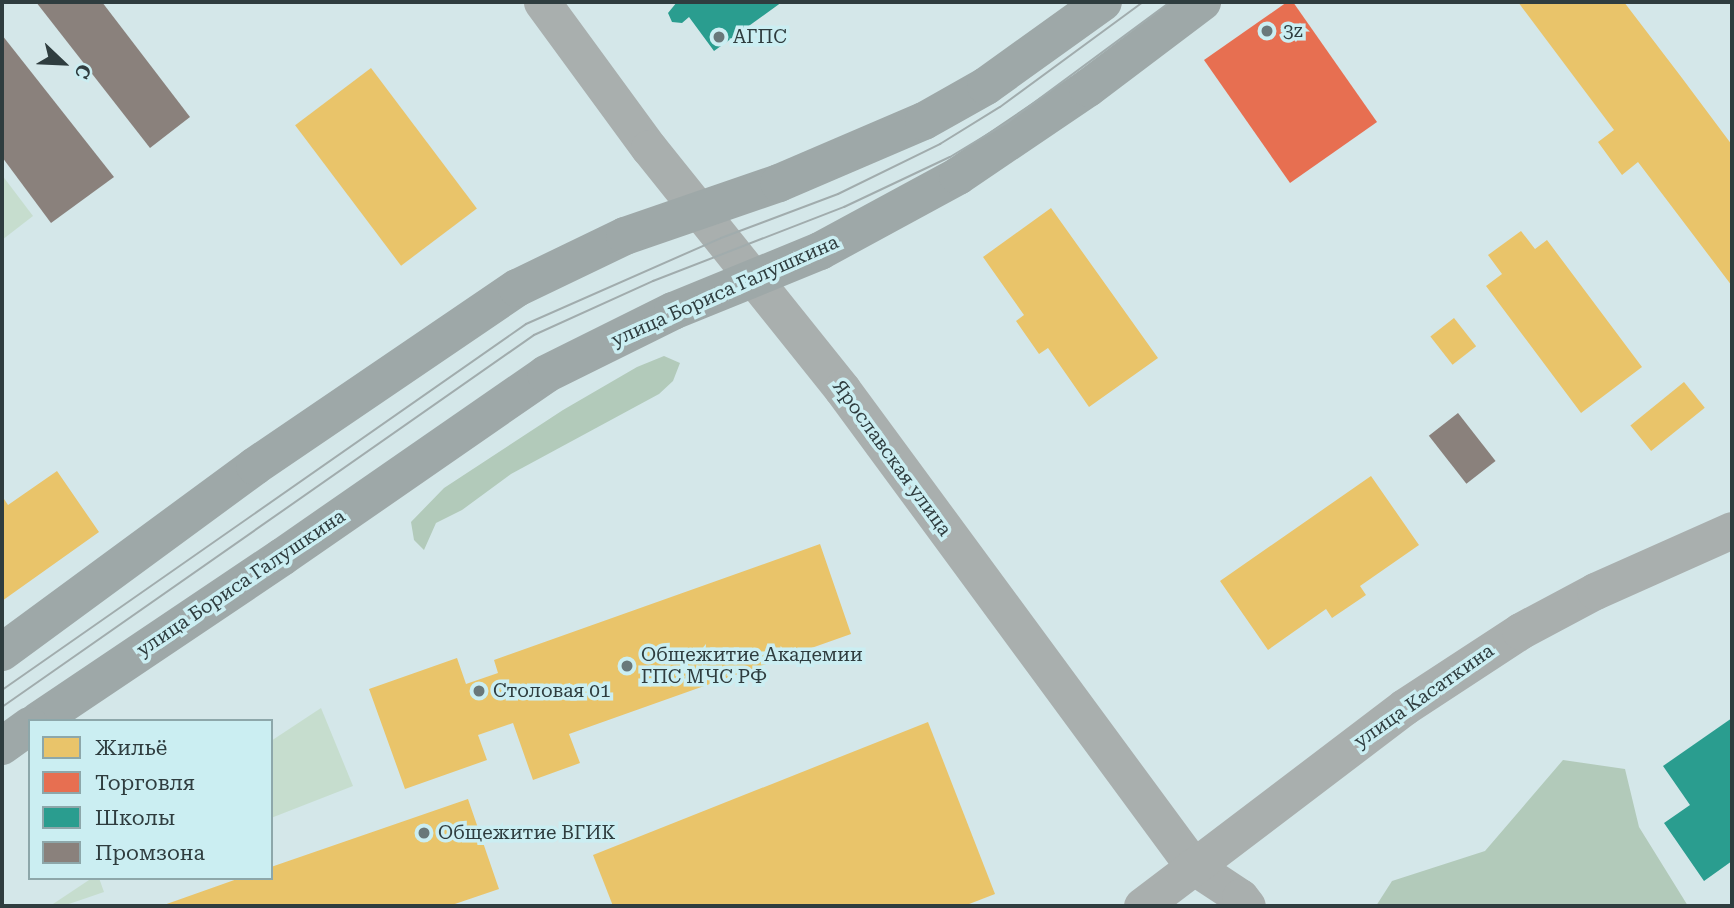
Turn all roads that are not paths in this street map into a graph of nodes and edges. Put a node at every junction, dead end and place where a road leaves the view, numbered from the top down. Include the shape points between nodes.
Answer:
1 (542, 2) edge
2 (1103, 2) edge
3 (1202, 2) edge
4 (700, 210) junction
5 (755, 278) junction
6 (1732, 530) edge
7 (2, 652) edge
8 (41, 719) edge
9 (28, 727) edge
10 (2, 746) edge
11 (1193, 866) junction
12 (1142, 906) edge
13 (1247, 906) edge

1 - 4 street, Ярославская улица
2 - 4 main road via 986,86 924,121 779,183
3 - 5 main road, улица Бориса Галушкина via 1088,88 958,176 820,251
4 - 5 street, Ярославская улица
4 - 7 main road via 625,236 517,288 255,466
5 - 8 main road, улица Бориса Галушкина via 673,311 546,374
5 - 11 street, Ярославская улица
6 - 11 street, улица Касаткина via 1595,591 1520,631 1404,707
9 - 10 main road
11 - 12 street, улица Касаткина
11 - 13 street, Ярославская улица

